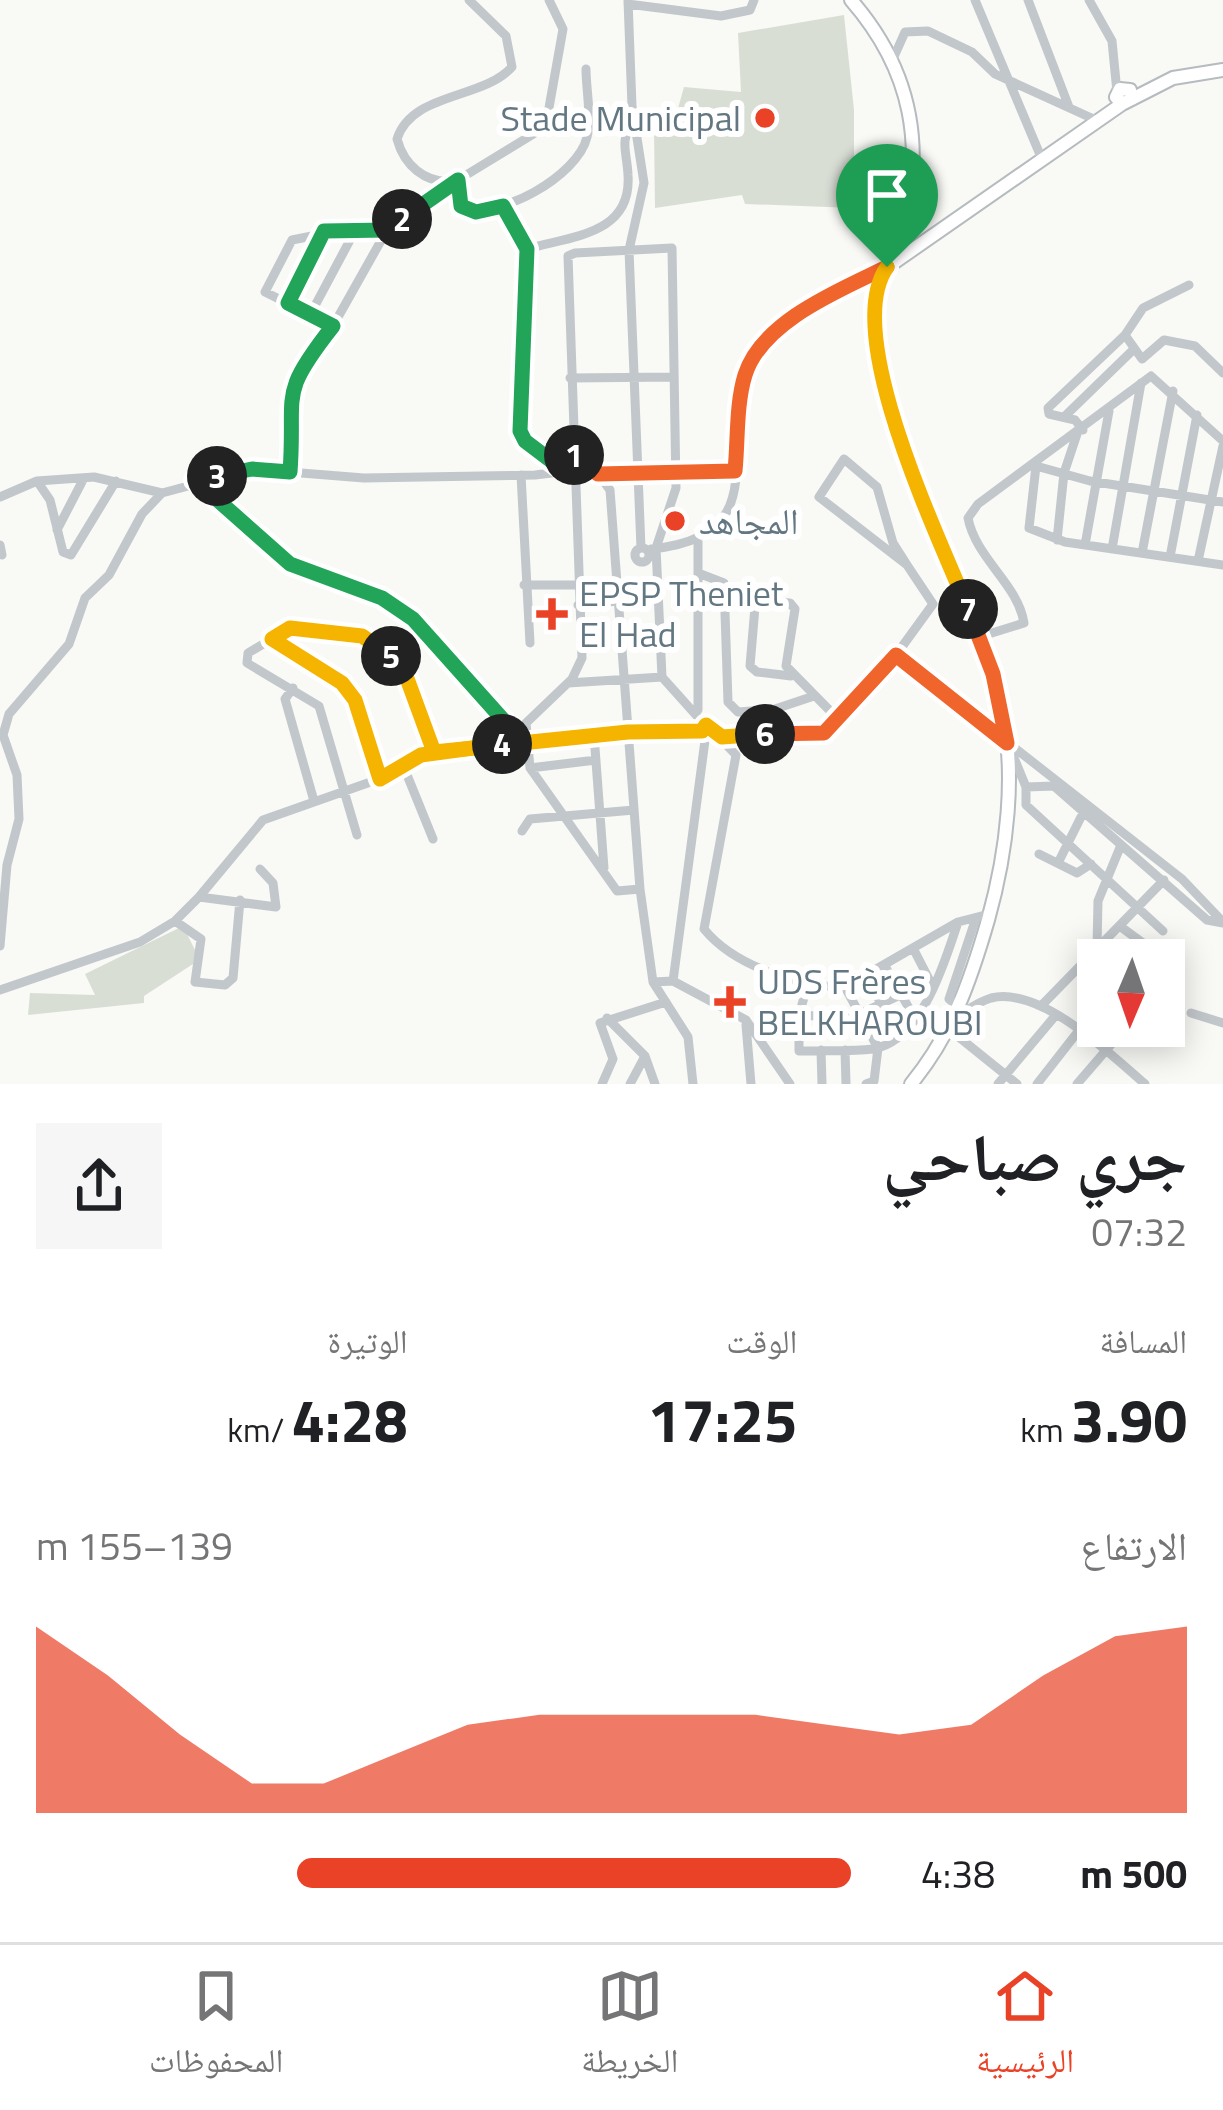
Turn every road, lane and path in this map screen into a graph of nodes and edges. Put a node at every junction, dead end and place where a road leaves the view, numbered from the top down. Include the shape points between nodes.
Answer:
1 (469, 0) edge
2 (549, 0) edge
3 (754, 0) edge
4 (851, 0) edge
5 (975, 0) edge
6 (1028, 0) edge
7 (1089, 0) edge
8 (628, 2) edge
9 (893, 59) junction
10 (586, 69) dead end
11 (1223, 70) edge
12 (1008, 79) junction
13 (1123, 94) junction
14 (1069, 107) junction
15 (1100, 119) junction
16 (633, 122) junction
17 (1041, 157) junction
18 (458, 180) junction
19 (503, 206) junction
20 (357, 226) junction
21 (387, 230) junction
22 (324, 231) junction
23 (527, 249) junction
24 (629, 250) junction
25 (887, 267) junction
26 (1189, 285) dead end
27 (288, 303) junction
28 (310, 315) junction
29 (333, 326) junction
30 (1125, 334) junction
31 (1138, 354) junction
32 (1223, 373) edge
33 (674, 376) junction
34 (632, 377) junction
35 (570, 378) junction
36 (1146, 380) junction
37 (1173, 391) junction
38 (1109, 411) junction
39 (1198, 414) junction
40 (1064, 417) junction
41 (1080, 432) junction
42 (1223, 444) edge
43 (573, 454) junction
44 (1036, 466) junction
45 (562, 469) junction
46 (735, 471) junction
47 (290, 472) junction
48 (636, 473) junction
49 (676, 473) junction
50 (1064, 473) junction
51 (598, 474) junction
52 (521, 475) junction
53 (84, 478) junction
54 (195, 480) junction
55 (37, 481) junction
56 (116, 481) junction
57 (1094, 482) junction
58 (1122, 486) junction
59 (1152, 491) junction
60 (162, 493) junction
61 (1182, 496) junction
62 (0, 497) edge
63 (1209, 500) junction
64 (1223, 502) edge
65 (57, 530) junction
66 (1057, 540) junction
67 (698, 542) junction
68 (1085, 545) junction
69 (1112, 549) junction
70 (645, 550) junction
71 (1142, 553) junction
72 (616, 555) junction
73 (1171, 557) junction
74 (1198, 561) junction
75 (907, 565) junction
76 (1223, 565) edge
77 (698, 572) junction
78 (524, 585) junction
79 (577, 585) junction
80 (657, 598) junction
81 (618, 601) junction
82 (578, 604) junction
83 (659, 633) junction
84 (621, 636) junction
85 (979, 637) junction
86 (272, 639) junction
87 (530, 643) dead end
88 (896, 655) junction
89 (791, 676) junction
90 (662, 677) junction
91 (625, 680) junction
92 (568, 683) junction
93 (293, 688) junction
94 (811, 697) junction
95 (698, 713) junction
96 (839, 720) junction
97 (706, 729) junction
98 (628, 732) junction
99 (594, 735) junction
100 (722, 737) junction
101 (526, 742) junction
102 (1007, 743) junction
103 (505, 744) junction
104 (434, 752) junction
105 (596, 760) junction
106 (403, 765) junction
107 (530, 768) junction
108 (380, 779) junction
109 (1026, 787) junction
110 (342, 792) junction
111 (314, 802) junction
112 (634, 810) junction
113 (1084, 811) junction
114 (599, 813) junction
115 (566, 816) junction
116 (522, 831) dead end
117 (357, 835) dead end
118 (434, 839) dead end
119 (1066, 843) junction
120 (1121, 845) junction
121 (1039, 854) dead end
122 (1058, 863) junction
123 (1091, 864) junction
124 (260, 869) dead end
125 (604, 870) junction
126 (1105, 878) junction
127 (1164, 880) junction
128 (640, 890) junction
129 (200, 897) junction
130 (240, 900) junction
131 (1140, 908) junction
132 (983, 916) junction
133 (175, 921) junction
134 (958, 922) junction
135 (1223, 923) edge
136 (1121, 927) junction
137 (1163, 931) dead end
138 (1, 932) edge
139 (1098, 939) edge
140 (1106, 939) edge
141 (1137, 939) edge
142 (0, 946) edge
143 (914, 950) junction
144 (885, 966) junction
145 (1077, 968) edge
146 (867, 977) junction
147 (653, 982) junction
148 (673, 982) junction
149 (807, 987) junction
150 (845, 987) junction
151 (0, 990) edge
152 (934, 993) junction
153 (902, 995) junction
154 (666, 1002) junction
155 (882, 1005) junction
156 (1041, 1006) junction
157 (955, 1008) junction
158 (1191, 1013) dead end
159 (799, 1015) junction
160 (860, 1015) junction
161 (1054, 1016) junction
162 (914, 1017) junction
163 (607, 1018) junction
164 (746, 1020) junction
165 (1223, 1024) edge
166 (1077, 1027) edge
167 (950, 1030) junction
168 (1077, 1031) edge
169 (898, 1036) junction
170 (1101, 1047) edge
171 (1109, 1047) edge
172 (878, 1048) junction
173 (845, 1050) junction
174 (821, 1051) junction
175 (1106, 1051) junction
176 (645, 1055) junction
177 (1001, 1079) edge
178 (602, 1084) edge
179 (630, 1084) edge
180 (655, 1084) edge
181 (693, 1084) edge
182 (751, 1084) edge
183 (790, 1084) edge
184 (822, 1084) edge
185 (846, 1084) edge
186 (866, 1084) edge
187 (911, 1084) edge
188 (1017, 1084) edge
189 (1037, 1084) edge
190 (1077, 1084) edge
191 (1144, 1084) edge

1 - 18 street via 506,36 512,67 501,79 416,112 397,139 409,165 427,177
2 - 18 street via 563,29 547,119
3 - 8 street via 732,16
4 - 9 main road
5 - 12 street
6 - 14 street
7 - 13 street via 1111,36
8 - 16 street
9 - 12 street via 905,32 928,31
9 - 25 main road via 910,103 914,159
10 - 19 street via 587,137 570,168
11 - 13 main road
12 - 14 street
12 - 17 street
13 - 15 main road
14 - 15 street
15 - 17 main road
16 - 23 street via 622,138 626,202 614,220 591,235
16 - 24 street via 644,183
17 - 25 main road
18 - 19 street via 461,206
18 - 21 street
19 - 23 street
20 - 21 street
20 - 22 street
20 - 28 street
21 - 29 street
22 - 27 street
22 - 27 street via 292,240 265,292
23 - 45 street via 520,431
24 - 33 street via 671,248
24 - 34 street
24 - 35 street via 568,256
25 - 46 street via 789,321 759,349 745,376
25 - 85 main road via 874,310 884,390
26 - 30 street via 1143,308
27 - 28 street
28 - 29 street
29 - 47 street via 289,396
30 - 31 street
30 - 40 street via 1048,408
31 - 32 street via 1164,340 1195,346
31 - 36 street
31 - 40 street
33 - 34 street
33 - 49 street
34 - 35 street
34 - 48 street
35 - 43 street
36 - 37 street
36 - 38 street
36 - 58 street
37 - 39 street
37 - 59 street
38 - 41 street
38 - 57 street
39 - 42 street
39 - 61 street
40 - 41 street
41 - 44 street
41 - 50 street
42 - 63 street
43 - 45 street
43 - 51 street
43 - 79 street
44 - 50 street
44 - 66 street via 1029,528
44 - 85 street via 968,518 1024,623
45 - 52 street
46 - 49 street
46 - 67 street via 722,520
47 - 52 street
47 - 54 street via 252,469
48 - 49 street
48 - 51 street
48 - 70 street
49 - 70 street
50 - 57 street
50 - 66 street
51 - 72 street via 610,490
52 - 78 street
53 - 55 street
53 - 56 street
53 - 65 street
54 - 60 street
54 - 103 street via 290,564 382,598 413,619 505,722
55 - 62 street
55 - 65 street
56 - 60 street
56 - 65 street via 71,556
57 - 58 street
57 - 68 street
58 - 59 street
58 - 69 street
59 - 61 street
59 - 71 street
60 - 138 street via 86,598 69,644 9,714 3,735 17,776 19,819
61 - 63 street
61 - 73 street
63 - 64 street
63 - 74 street
66 - 68 street
67 - 70 street
67 - 77 street
68 - 69 street
69 - 71 street
70 - 72 street
70 - 80 street
71 - 73 street
72 - 81 street
73 - 74 street
74 - 76 street
75 - 75 street via 820,497 844,459 877,487
75 - 88 street via 933,604
77 - 94 street via 724,583 728,702 737,712
77 - 95 street
78 - 79 street
78 - 87 street
79 - 82 street
80 - 81 street
80 - 83 street
81 - 82 street
81 - 84 street
82 - 92 street via 582,658
83 - 84 street
83 - 90 street
84 - 91 street
85 - 102 main road
86 - 93 street via 248,653 247,663
86 - 104 street via 290,628 362,636 384,647 405,673
86 - 108 street via 342,683
88 - 96 street
88 - 102 street
89 - 89 street via 795,610 761,601 750,666
89 - 94 street
90 - 91 street
90 - 95 street
91 - 92 street
91 - 98 street
92 - 101 street via 526,723
93 - 110 street via 319,706
93 - 111 street via 285,699
94 - 96 street
95 - 97 street
96 - 100 street via 824,733
97 - 98 street
97 - 100 street
97 - 148 street
98 - 99 street
98 - 112 street
99 - 101 street
99 - 105 street
100 - 149 street via 736,755 704,928 717,944
101 - 103 street
101 - 107 street
102 - 109 street
102 - 132 main road via 1005,833
102 - 135 street via 1182,879
103 - 104 street
104 - 106 street
105 - 107 street
105 - 114 street
106 - 108 street
106 - 118 street
107 - 115 street
108 - 110 street
109 - 113 street via 1054,786
109 - 119 street via 1026,805
110 - 111 street
110 - 117 street
111 - 129 street via 263,820
112 - 114 street
112 - 128 street
113 - 119 street
113 - 120 street
114 - 115 street
114 - 125 street
115 - 116 street via 530,819
115 - 125 street
119 - 122 street
119 - 123 street
120 - 126 street
120 - 127 street
121 - 122 street
122 - 123 street via 1077,873
123 - 126 street
124 - 130 street via 273,883 276,907
125 - 128 street via 617,891
126 - 131 street
126 - 139 street
127 - 131 street
127 - 135 street via 1207,920
128 - 147 street
129 - 130 street
129 - 133 street
130 - 133 street via 225,985 195,982 201,939
131 - 136 street
131 - 137 street
132 - 134 street
132 - 157 main road
133 - 151 street via 123,949
134 - 143 street
134 - 152 street
136 - 140 street
136 - 141 street
138 - 142 street
143 - 144 street
143 - 153 street via 930,981
144 - 146 street
144 - 153 street
145 - 156 street
146 - 150 street
146 - 155 street
147 - 148 street
147 - 154 street
148 - 164 street
149 - 150 street
149 - 159 street
150 - 160 street
152 - 157 street
152 - 162 street
153 - 155 street
153 - 162 street
154 - 163 street
154 - 181 street via 688,1037
155 - 160 street
155 - 169 street
156 - 157 street via 992,998
156 - 161 street
157 - 167 main road
158 - 165 street
159 - 160 street
159 - 174 street via 799,1051
160 - 172 street
161 - 166 street
161 - 177 street
162 - 169 street
163 - 176 street
163 - 178 street via 599,1031 613,1065
164 - 182 street
164 - 183 street
167 - 177 street
167 - 187 main road
168 - 189 street
169 - 172 street
170 - 175 street
171 - 175 street
172 - 173 street
172 - 186 street via 874,1082
173 - 174 street
173 - 185 street
174 - 184 street
175 - 190 street
175 - 191 street
176 - 179 street
176 - 180 street
177 - 188 street

